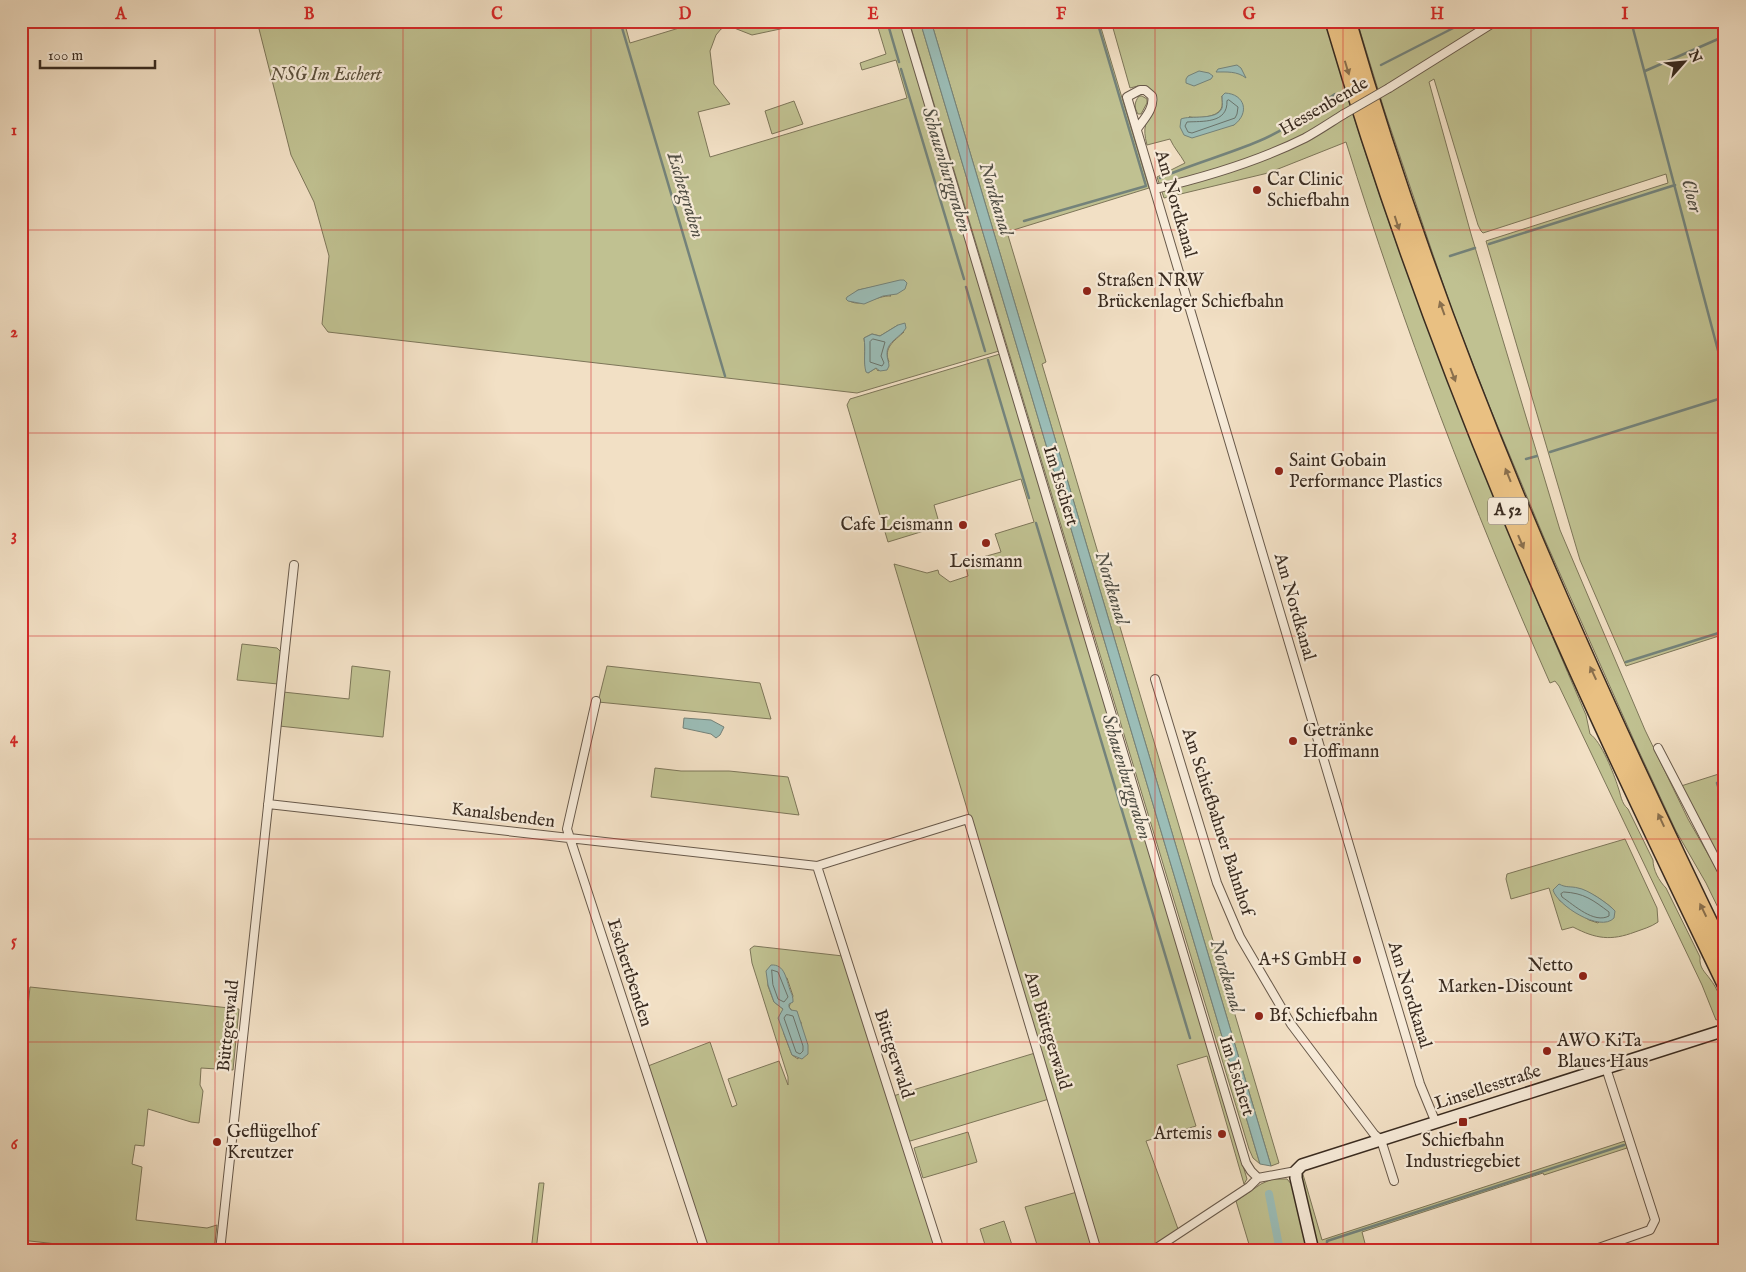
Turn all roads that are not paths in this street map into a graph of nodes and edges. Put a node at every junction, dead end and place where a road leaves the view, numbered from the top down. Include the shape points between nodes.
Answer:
1 (904, 21) edge
2 (1333, 21) edge
3 (1348, 21) edge
4 (1496, 21) edge
5 (1137, 129) junction
6 (1155, 189) junction
7 (294, 565) dead end
8 (1155, 679) dead end
9 (596, 701) dead end
10 (1658, 748) dead end
11 (268, 804) junction
12 (968, 819) joint
13 (570, 839) junction
14 (817, 866) junction
15 (1725, 877) edge
16 (1725, 954) edge
17 (1725, 984) edge
18 (1725, 1030) edge
19 (1606, 1068) junction
20 (1436, 1123) junction
21 (1381, 1140) junction
22 (1296, 1171) junction
23 (1258, 1178) junction
24 (1394, 1181) dead end
25 (220, 1251) edge
26 (705, 1251) edge
27 (940, 1251) edge
28 (1097, 1251) edge
29 (1152, 1251) edge
30 (1313, 1251) edge
31 (1590, 1251) edge

1 - 23 street, Im Eschert via 1246,1163
2 -> 17 highway, A 52 via 1406,249 1462,399 1559,630
16 -> 3 highway, A 52 via 1575,634 1486,422 1419,244
4 - 6 street, Hessenbende, bridge via 1306,137 1204,178
5 - 5 street, Am Nordkanal via 1152,104 1152,96 1145,90 1127,98
5 - 6 street, Am Nordkanal
6 - 20 street, Am Nordkanal via 1420,1084
7 - 11 street
8 - 21 street, Am Schiefbahner Bahnhof via 1217,883 1240,937 1291,1024
9 - 13 street, Eschertbenden via 567,829
10 - 15 street
11 - 13 street, Kanalsbenden
11 - 25 street, Büttgerwald
12 - 14 street, Kanalsbenden
12 - 28 street, Am Büttgerwald
13 - 14 street, Kanalsbenden
13 - 26 street, Eschertbenden
14 - 27 street, Büttgerwald
18 - 19 street, Linsellesstraße
19 - 20 street, Linsellesstraße
19 - 31 street via 1655,1220 1650,1230
20 - 21 street, Linsellesstraße
21 - 22 street, Linsellesstraße via 1308,1162
21 - 24 street
22 - 23 street
22 - 30 street
23 - 29 street

